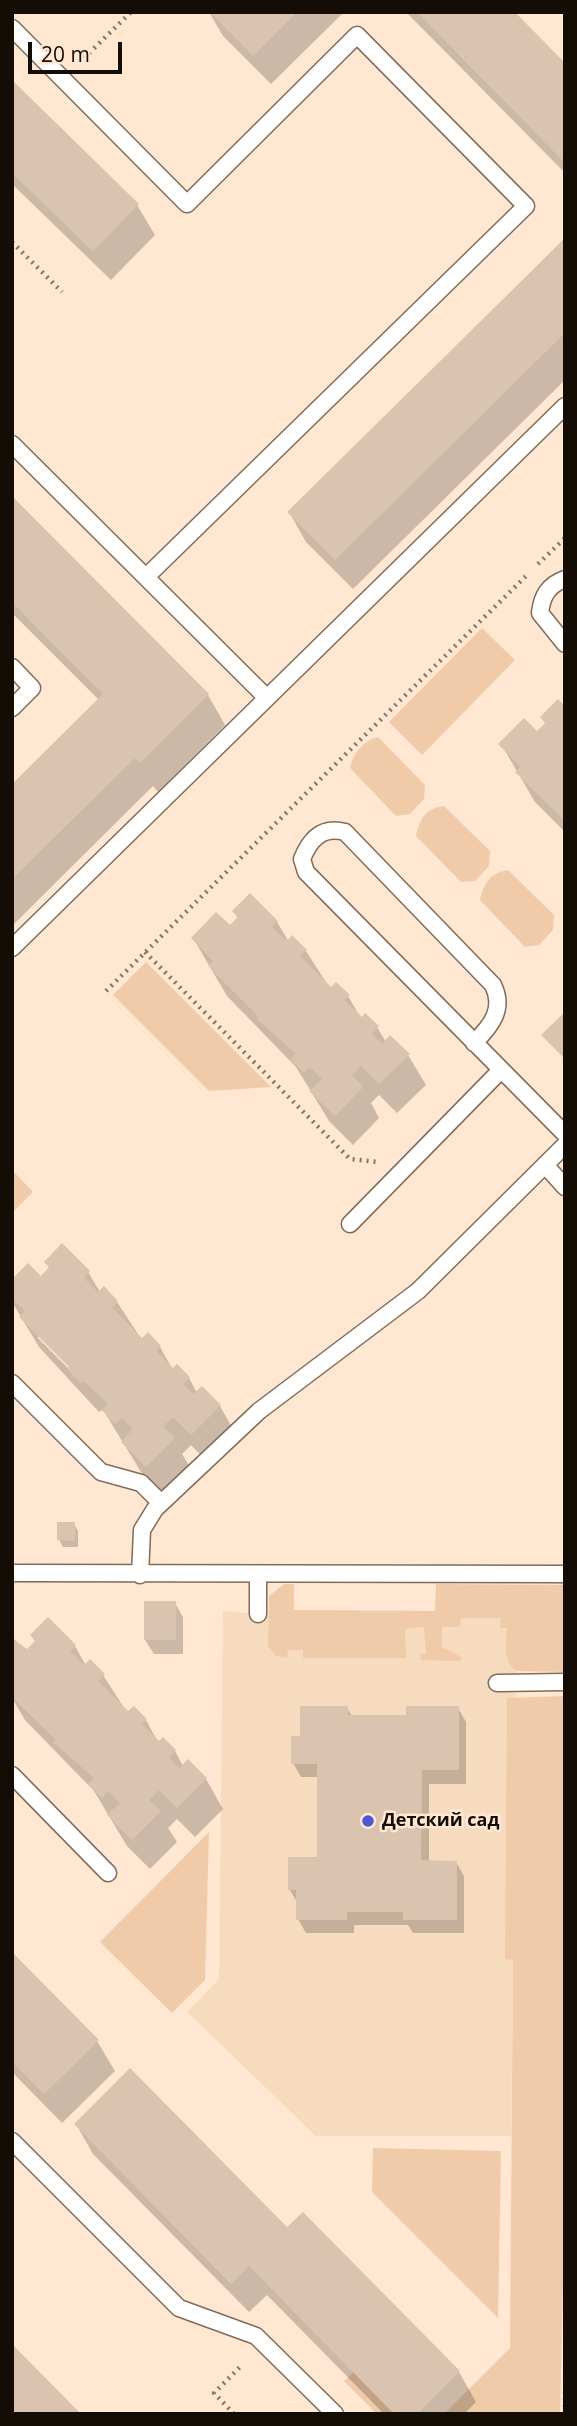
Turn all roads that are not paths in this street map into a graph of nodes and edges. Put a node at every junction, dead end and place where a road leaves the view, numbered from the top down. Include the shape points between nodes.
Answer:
1 (12, 28) edge
2 (565, 406) edge
3 (12, 444) edge
4 (146, 577) junction
5 (565, 579) edge
6 (565, 644) edge
7 (12, 667) edge
8 (267, 698) junction
9 (12, 708) edge
10 (12, 948) edge
11 (474, 1043) junction
12 (501, 1070) junction
13 (565, 1134) edge
14 (565, 1145) edge
15 (545, 1165) junction
16 (565, 1188) edge
17 (350, 1224) dead end
18 (12, 1383) edge
19 (161, 1503) junction
20 (12, 1573) edge
21 (565, 1574) edge
22 (140, 1575) junction
23 (258, 1575) junction
24 (258, 1614) dead end
25 (565, 1682) edge
26 (497, 1683) dead end
27 (12, 1775) edge
28 (108, 1873) dead end
29 (12, 2141) edge
30 (335, 2414) edge

1 - 4 lane via 187,204 357,35 526,206
2 - 8 lane
3 - 4 lane
4 - 8 lane
5 - 6 lane via 549,587 540,613
7 - 9 lane via 33,688
8 - 10 lane
11 - 11 lane via 306,872 302,859 319,833 345,832 493,985 499,996 498,1012
11 - 12 lane
12 - 13 lane
12 - 17 lane
14 - 15 lane
15 - 16 lane
15 - 19 lane via 418,1291 259,1411
18 - 19 lane via 101,1472 141,1483
19 - 22 lane via 142,1530
20 - 22 lane
21 - 23 lane
22 - 23 lane
23 - 24 lane
25 - 26 lane
27 - 28 lane
29 - 30 lane via 179,2308 256,2336

